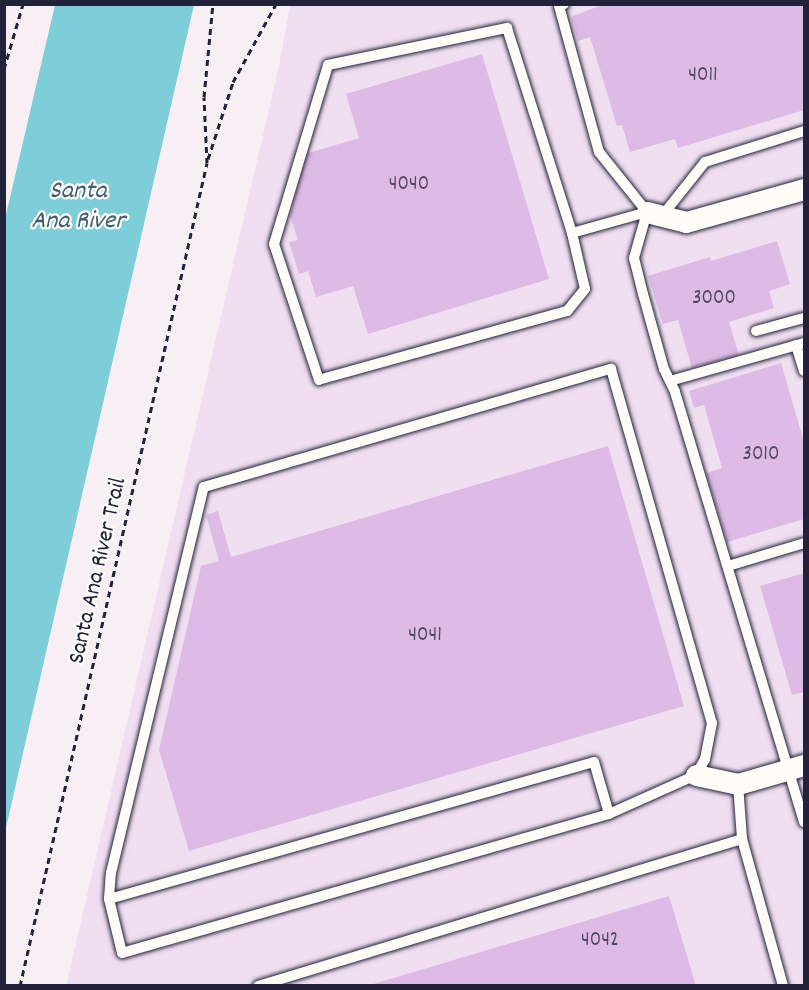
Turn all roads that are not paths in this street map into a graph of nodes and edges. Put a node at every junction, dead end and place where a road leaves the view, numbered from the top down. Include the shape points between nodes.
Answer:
1 (564, 4) edge
2 (804, 131) edge
3 (804, 189) edge
4 (655, 214) junction
5 (572, 233) junction
6 (804, 318) edge
7 (756, 331) dead end
8 (800, 344) edge
9 (804, 371) edge
10 (670, 381) junction
11 (804, 543) edge
12 (728, 566) junction
13 (797, 767) edge
14 (696, 775) junction
15 (738, 784) junction
16 (609, 814) junction
17 (804, 822) edge
18 (742, 839) junction
19 (109, 899) junction
20 (258, 986) edge
21 (783, 986) edge

1 - 4 lane via 560,6 599,152
2 - 4 lane via 705,162
3 - 4 street via 686,222
4 - 5 lane
4 - 10 lane via 634,258
5 - 5 lane via 507,28 328,65 274,244 319,380 567,311 585,289
6 - 7 lane
8 - 9 lane
8 - 10 lane
10 - 12 lane
11 - 12 lane
12 - 13 lane
13 - 15 street
13 - 17 lane
14 - 15 street
14 - 16 lane
14 - 19 lane via 705,759 712,723 611,369 204,487 111,873
15 - 18 lane
16 - 19 lane via 594,762
16 - 19 lane via 122,953
18 - 20 lane
18 - 21 lane

